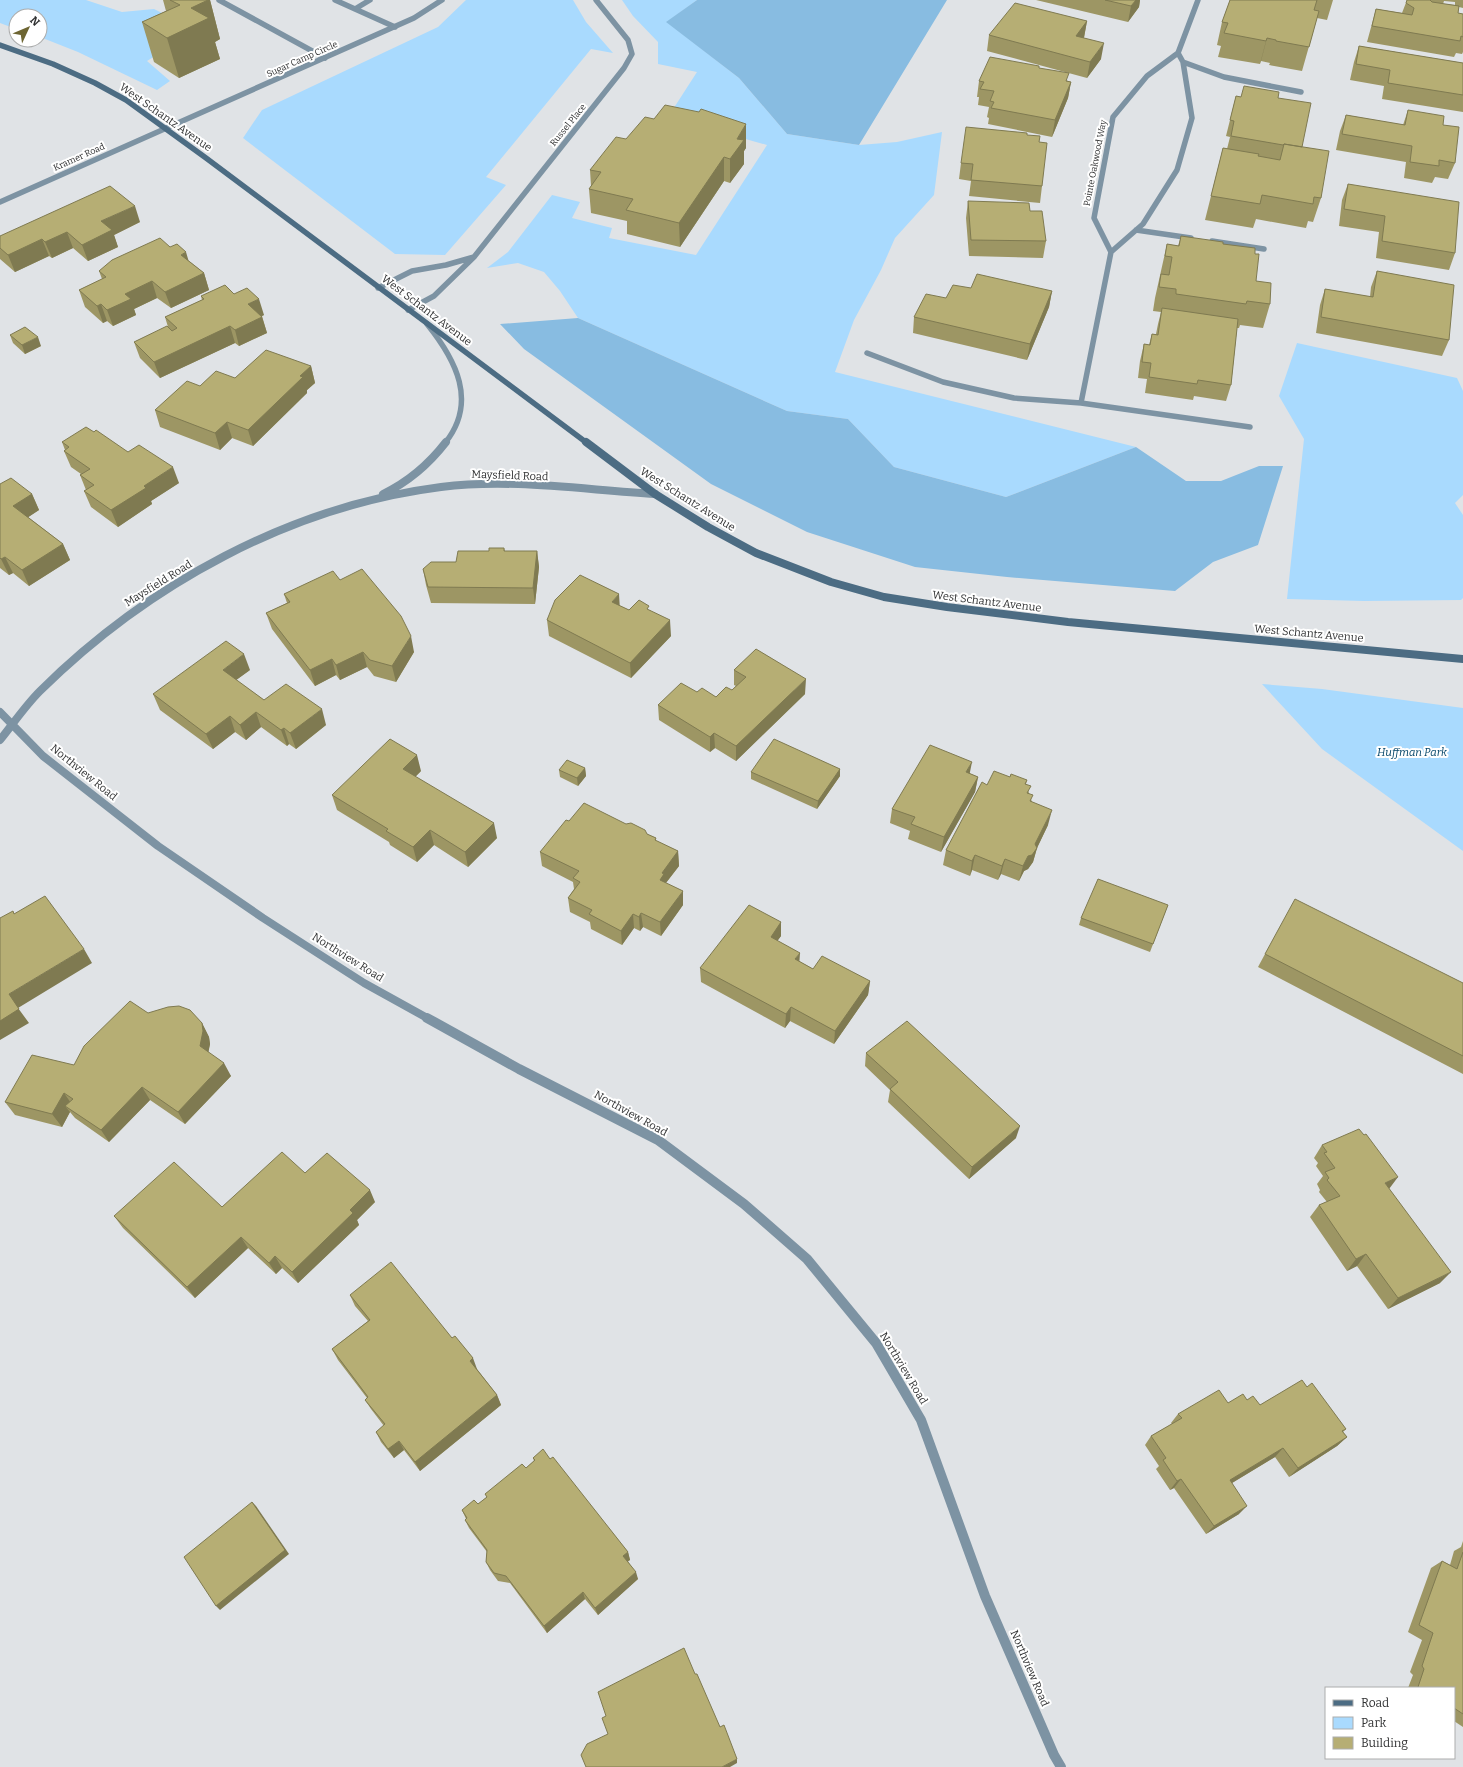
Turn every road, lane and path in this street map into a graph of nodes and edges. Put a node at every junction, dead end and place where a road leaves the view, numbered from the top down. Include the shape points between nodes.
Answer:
1 (219, 0) edge
2 (335, 0) edge
3 (370, 0) edge
4 (442, 0) edge
5 (596, 0) edge
6 (1198, 0) edge
7 (355, 9) junction
8 (395, 27) junction
9 (0, 45) edge
10 (1178, 53) junction
11 (325, 58) junction
12 (1183, 62) junction
13 (1300, 92) dead end
14 (164, 128) junction
15 (0, 202) edge
16 (1136, 230) junction
17 (1198, 239) edge
18 (1206, 240) edge
19 (1264, 249) dead end
20 (1110, 252) junction
21 (474, 257) junction
22 (378, 288) junction
23 (408, 310) junction
24 (425, 322) junction
25 (867, 353) dead end
26 (1081, 403) junction
27 (1250, 428) dead end
28 (655, 494) junction
29 (366, 501) junction
30 (1463, 659) edge
31 (0, 712) edge
32 (11, 724) junction
33 (0, 740) edge
34 (1061, 1767) edge

1 - 11 street
2 - 7 street
3 - 7 street
4 - 8 street, Sugar Camp Circle
5 - 21 street, Russel Place via 628,40 632,54 624,68
6 - 10 street
7 - 8 street
8 - 11 street, Sugar Camp Circle
9 - 14 main road, West Schantz Avenue via 53,64 95,83 126,100
10 - 12 street
10 - 20 street, Pointe Oakwood Way via 1147,76 1113,117 1094,218
11 - 14 street, Sugar Camp Circle
12 - 13 street via 1224,77
12 - 16 street via 1192,118 1177,170 1143,224
14 - 15 street, Kramer Road
14 - 22 main road, West Schantz Avenue
16 - 17 street
16 - 20 street
18 - 19 street
20 - 26 street
21 - 22 street via 412,271
21 - 23 street via 434,296
22 - 23 main road, West Schantz Avenue
23 - 24 main road, West Schantz Avenue
24 - 28 main road, West Schantz Avenue
24 - 29 street, Maysfield Road via 451,356 461,385 462,410 452,434 427,464 402,484
25 - 26 street via 943,382 1014,398
26 - 27 street
28 - 29 street, Maysfield Road via 483,484 420,490
28 - 30 main road, West Schantz Avenue via 756,553 831,582 884,597 946,608 1068,622
29 - 32 street, Maysfield Road via 308,519 254,542 183,579 109,629 64,668
31 - 32 street, Northview Road
32 - 33 street, Maysfield Road
32 - 34 street, Northview Road via 44,756 143,835 264,918 364,982 519,1069 658,1140 744,1204 807,1259 876,1343 921,1420 986,1596

